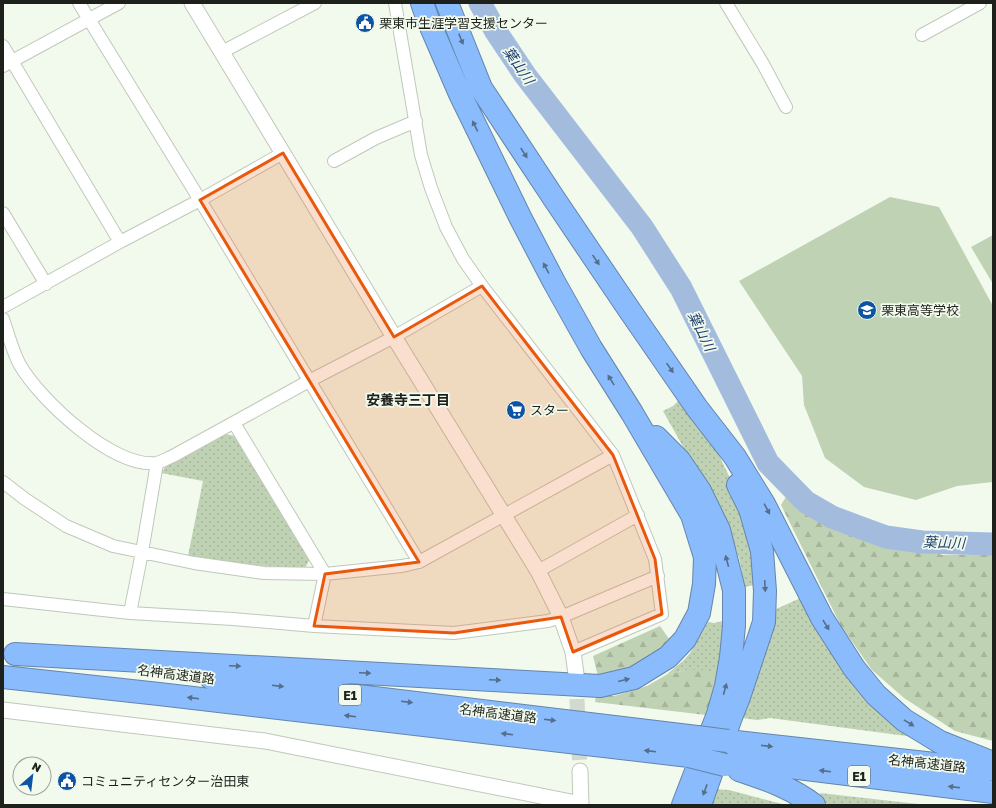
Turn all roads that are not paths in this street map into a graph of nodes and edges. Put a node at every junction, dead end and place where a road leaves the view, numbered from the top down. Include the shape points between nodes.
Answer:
1 (79, 3) edge
2 (119, 3) edge
3 (192, 3) edge
4 (315, 3) edge
5 (395, 3) edge
6 (422, 3) edge
7 (446, 3) edge
8 (726, 3) edge
9 (976, 4) edge
10 (89, 20) junction
11 (922, 35) dead end
12 (3, 46) edge
13 (222, 52) junction
14 (8, 64) edge
15 (786, 107) dead end
16 (416, 121) junction
17 (283, 154) junction
18 (334, 161) dead end
19 (200, 200) junction
20 (3, 213) edge
21 (120, 242) junction
22 (46, 284) junction
23 (482, 286) junction
24 (3, 307) edge
25 (3, 319) edge
26 (394, 337) junction
27 (309, 381) junction
28 (697, 408) junction
29 (632, 413) junction
30 (234, 423) junction
31 (613, 455) junction
32 (157, 463) junction
33 (3, 482) edge
34 (638, 515) junction
35 (505, 516) junction
36 (142, 552) junction
37 (419, 562) junction
38 (538, 571) junction
39 (325, 574) junction
40 (658, 576) junction
41 (3, 599) edge
42 (130, 613) junction
43 (561, 617) junction
44 (314, 626) junction
45 (573, 652) junction
46 (9, 654) edge
47 (576, 674) tunnel mouth
48 (3, 677) edge
49 (3, 710) edge
50 (693, 746) junction
51 (726, 755) junction
52 (993, 763) edge
53 (580, 771) tunnel mouth
54 (993, 771) edge
55 (993, 792) edge
56 (581, 804) edge
57 (683, 805) edge
58 (700, 805) edge
59 (814, 805) edge

1 - 10 street
2 - 10 street
3 - 13 street
4 - 13 street
5 - 16 street
29 -> 6 highway via 591,348 520,217 460,94
7 -> 28 highway via 481,88
8 - 15 street
9 - 11 street
10 - 14 street
10 - 19 street
12 - 14 street
13 - 17 street
14 - 21 street
16 - 18 street via 376,138
16 - 23 street via 431,188 446,227 463,259
17 - 19 street
17 - 26 street
19 - 21 street
19 - 27 street
20 - 22 street
21 - 22 street
22 - 24 street
23 - 26 street
23 - 31 street
25 - 32 street via 19,364 45,398 82,431 116,453 135,461
26 - 27 street
26 - 35 street
27 - 30 street
27 - 37 street
28 -> 52 highway via 735,457 764,504 822,618 854,668 876,695 904,720 940,742
28 -> 58 highway via 750,509 762,551 765,591 764,622
46 -> 29 highway via 600,686 634,678 668,657 685,639 699,613 705,557 692,514
57 -> 29 highway via 726,686 734,626 734,590 719,530 700,491 679,460
30 - 32 street
30 - 39 street
31 - 34 street
31 - 35 street
32 - 36 street
33 - 36 street via 66,526 113,546
34 - 38 street
34 - 40 street via 655,559
35 - 37 street
35 - 38 street
36 - 39 street via 194,563 264,573
36 - 42 street
37 - 39 street
38 - 43 street
39 - 44 street
40 - 43 street
40 - 45 street via 662,614
41 - 42 street
42 - 44 street
43 - 44 street via 548,622 454,633
43 - 45 street
45 - 47 street
46 -> 50 highway, 名神高速道路 / E1
50 -> 48 highway, 名神高速道路 / E1
49 - 56 street via 265,741
50 - 51 highway, 名神高速道路 / E1, bridge
51 -> 54 highway, 名神高速道路 / E1
55 -> 51 highway, 名神高速道路 / E1
51 - 59 highway
53 - 56 street

